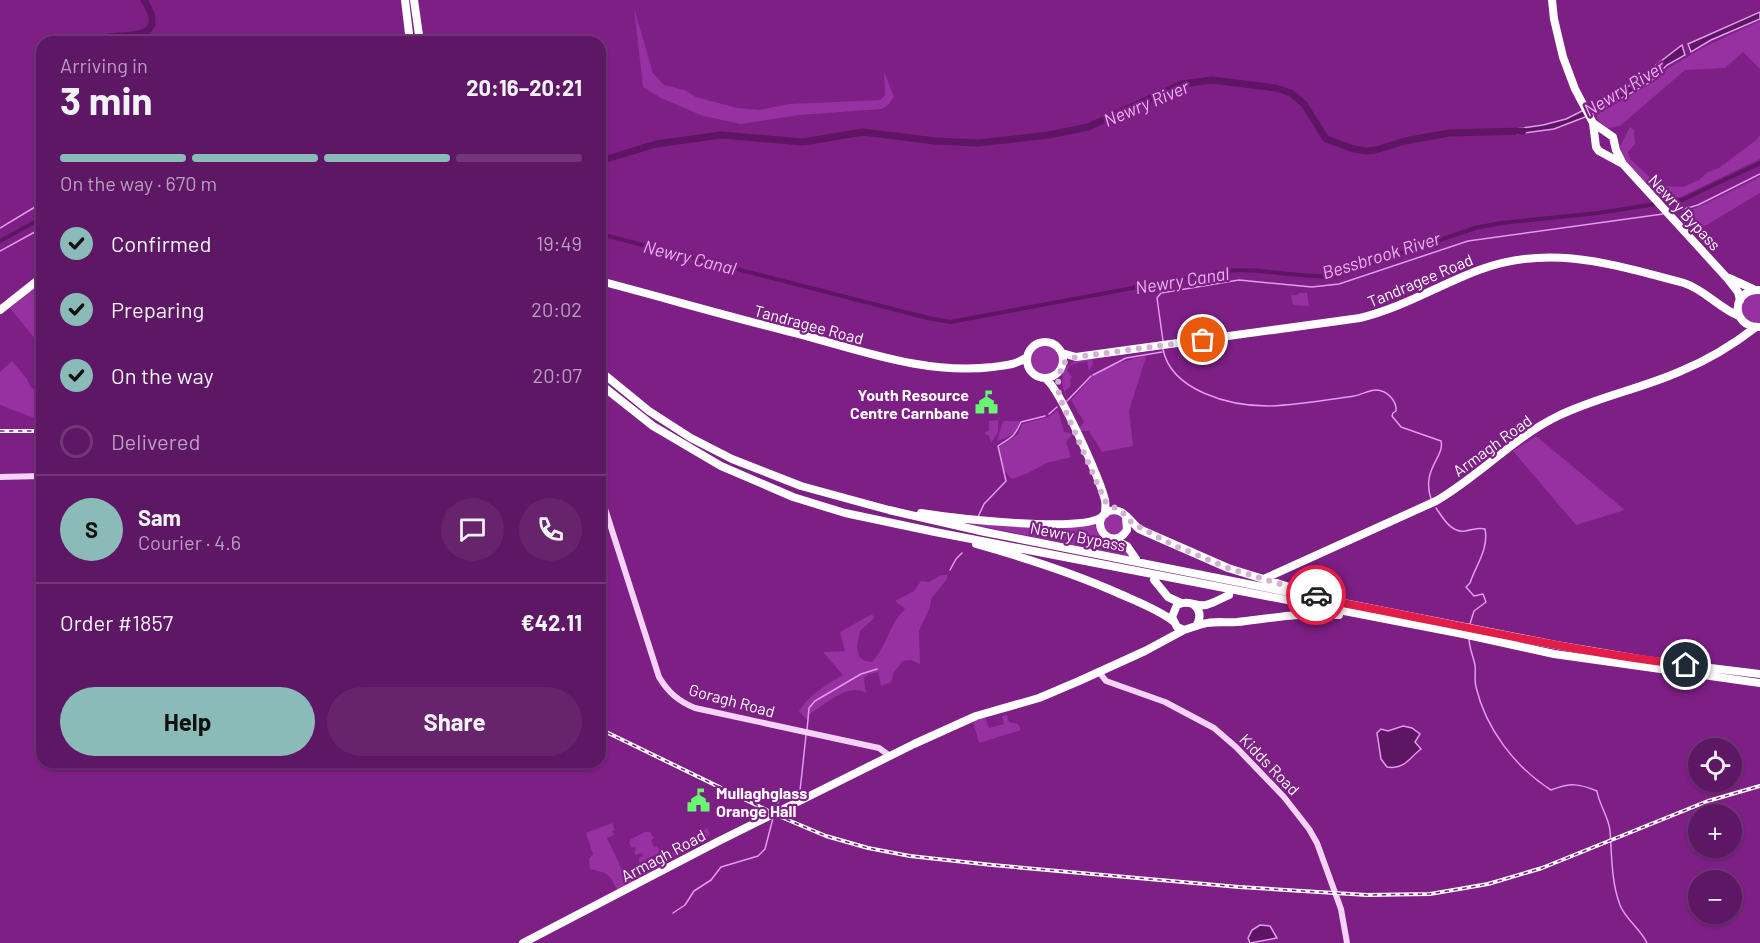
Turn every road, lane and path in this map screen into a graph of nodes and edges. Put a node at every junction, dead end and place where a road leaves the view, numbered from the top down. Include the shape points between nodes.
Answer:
1 (405, 0) edge
2 (414, 0) edge
3 (1552, 0) edge
4 (409, 36) edge
5 (419, 36) edge
6 (1592, 121) junction
7 (1606, 133) junction
8 (1596, 139) junction
9 (1614, 146) junction
10 (1605, 153) junction
11 (1623, 164) junction
12 (1727, 278) junction
13 (36, 282) edge
14 (606, 283) edge
15 (1758, 290) edge
16 (1738, 303) junction
17 (0, 310) edge
18 (1728, 310) junction
19 (1740, 318) junction
20 (1758, 327) edge
21 (1736, 340) junction
22 (1062, 353) junction
23 (1027, 357) junction
24 (1076, 357) junction
25 (1063, 363) junction
26 (1015, 364) junction
27 (1060, 371) junction
28 (1031, 372) junction
29 (606, 376) edge
30 (1046, 379) junction
31 (606, 389) edge
32 (1059, 396) junction
33 (36, 476) edge
34 (0, 477) edge
35 (1105, 501) junction
36 (867, 504) junction
37 (1116, 510) junction
38 (606, 512) edge
39 (1103, 516) junction
40 (1126, 517) junction
41 (1128, 530) junction
42 (935, 532) junction
43 (1113, 539) junction
44 (1127, 546) junction
45 (1136, 559) dead end
46 (1266, 578) dead end
47 (1154, 580) dead end
48 (1229, 595) dead end
49 (1168, 597) junction
50 (1332, 601) junction
51 (1181, 603) junction
52 (1194, 605) junction
53 (1207, 605) junction
54 (1200, 617) junction
55 (1373, 617) junction
56 (1173, 619) junction
57 (1196, 626) junction
58 (1450, 627) junction
59 (1185, 630) junction
60 (1167, 638) junction
61 (1099, 672) junction
62 (1760, 674) edge
63 (1760, 683) edge
64 (890, 756) junction
65 (523, 943) edge
66 (1347, 943) edge

1 - 4 highway
2 - 5 highway
3 - 6 highway via 1563,57
6 - 7 highway
6 - 8 highway
7 - 8 highway
7 - 9 highway via 1613,138
8 - 10 highway via 1596,147
9 - 10 highway
9 - 11 highway
10 - 11 highway
11 - 12 highway, Newry Bypass
12 - 15 highway
12 - 16 highway via 1738,292
13 - 17 highway
14 - 26 highway, Tandragee Road via 912,363 962,368
15 - 16 highway via 1744,294
16 - 18 highway
16 - 19 highway
18 - 19 highway, Tandragee Road
18 - 24 highway, Tandragee Road via 1684,283 1600,261 1539,257 1480,269 1393,308 1358,319
19 - 20 highway, Tandragee Road
19 - 21 highway
20 - 21 highway, Armagh Road
21 - 46 highway, Armagh Road via 1681,372 1557,417 1532,430 1436,501
22 - 23 highway via 1057,346 1042,342 1033,346
22 - 24 highway, Tandragee Road
22 - 25 highway
23 - 26 highway, Tandragee Road
23 - 28 highway
24 - 25 highway, Tandragee Road
25 - 27 highway
26 - 28 highway
27 - 30 highway
27 - 32 highway
28 - 30 highway
29 - 36 highway, Newry Bypass via 649,411 732,459 791,482
30 - 32 highway
31 - 42 highway, Newry Bypass via 653,426 745,478 818,505
32 - 35 highway
33 - 34 street
35 - 37 highway
35 - 39 highway
36 - 39 highway via 1028,523 1089,523
36 - 50 highway, Newry Bypass via 985,532
37 - 39 highway
37 - 40 highway
38 - 64 street, Goragh Road via 667,690 694,708 879,748
39 - 43 highway via 1102,531
40 - 41 highway
40 - 50 highway via 1139,529 1207,560
41 - 43 highway
41 - 44 highway
42 - 55 highway, Newry Bypass
42 - 56 highway via 1067,572
43 - 44 highway
44 - 45 highway
47 - 49 highway
48 - 53 highway
49 - 51 highway
49 - 56 highway
50 - 58 highway, Newry Bypass
51 - 52 highway
51 - 56 highway
52 - 53 highway
52 - 54 highway
53 - 54 highway
54 - 57 highway
55 - 57 highway via 1305,613
55 - 58 highway, Newry Bypass
56 - 59 highway
56 - 60 highway
57 - 59 highway
58 - 62 highway, Newry Bypass via 1608,655
58 - 63 highway, Newry Bypass via 1579,658
59 - 60 highway, Armagh Road
60 - 61 highway, Armagh Road
61 - 64 highway, Armagh Road via 1042,697 976,716
61 - 66 street, Kidds Road via 1106,681 1165,702 1214,728 1284,797 1317,843 1341,909
64 - 65 highway, Armagh Road

